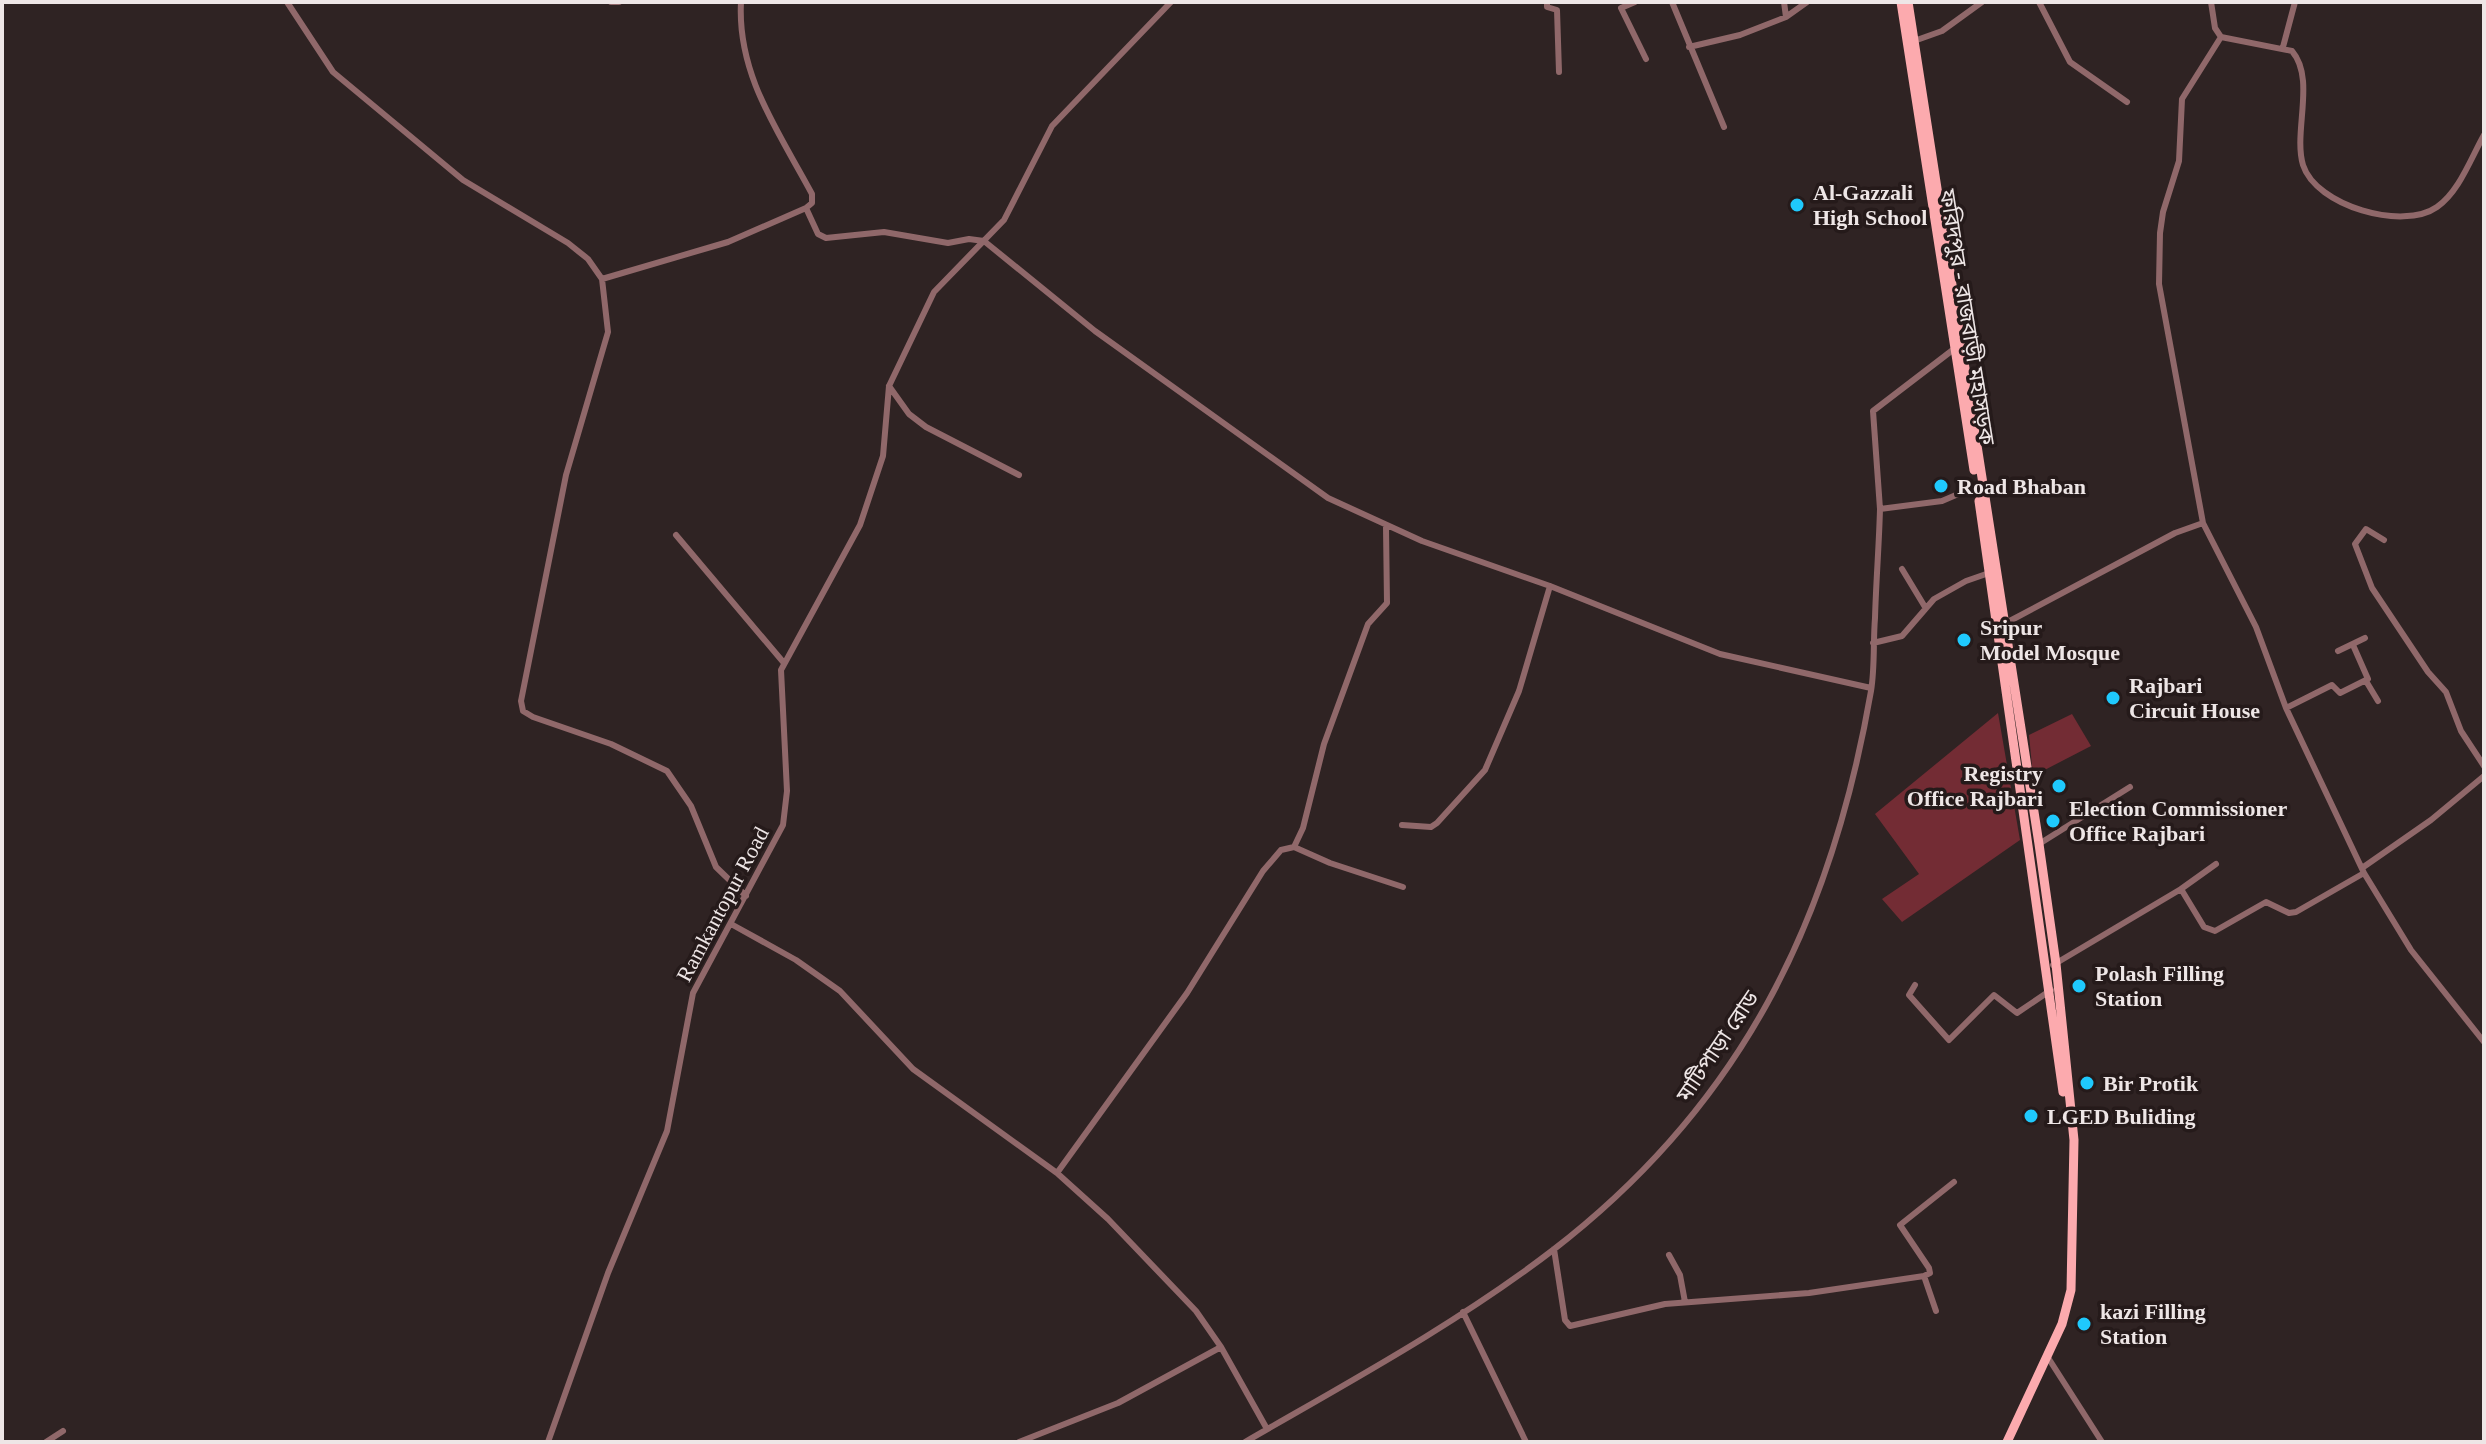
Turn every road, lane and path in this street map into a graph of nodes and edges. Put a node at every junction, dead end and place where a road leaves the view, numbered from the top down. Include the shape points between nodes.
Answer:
1 (287, 2) edge
2 (611, 2) edge
3 (619, 2) edge
4 (741, 2) edge
5 (1171, 2) edge
6 (1547, 2) edge
7 (1635, 2) edge
8 (1672, 2) edge
9 (1784, 2) edge
10 (1807, 2) edge
11 (1901, 2) edge
12 (1908, 2) edge
13 (1982, 2) edge
14 (2039, 2) edge
15 (2211, 2) edge
16 (2295, 2) edge
17 (1620, 5) edge
18 (1786, 17) junction
19 (2221, 37) junction
20 (1914, 41) junction
21 (1689, 47) junction
22 (2283, 47) junction
23 (1646, 59) dead end
24 (1559, 72) dead end
25 (2127, 102) dead end
26 (1724, 127) dead end
27 (2484, 135) edge
28 (806, 208) junction
29 (984, 241) junction
30 (602, 279) junction
31 (1954, 349) junction
32 (889, 386) junction
33 (1019, 475) dead end
34 (1977, 486) junction
35 (1880, 509) junction
36 (2203, 523) junction
37 (1386, 527) junction
38 (676, 535) dead end
39 (2384, 540) dead end
40 (1902, 569) dead end
41 (1989, 573) junction
42 (1550, 586) junction
43 (1925, 607) junction
44 (2004, 624) junction
45 (2365, 638) dead end
46 (1873, 643) junction
47 (2353, 645) junction
48 (2338, 651) dead end
49 (784, 663) junction
50 (2366, 681) junction
51 (1871, 688) junction
52 (2378, 701) dead end
53 (2286, 708) junction
54 (2484, 766) edge
55 (2484, 776) edge
56 (2130, 787) dead end
57 (1402, 825) dead end
58 (2039, 844) junction
59 (1294, 847) junction
60 (2216, 864) dead end
61 (2363, 871) junction
62 (1403, 887) dead end
63 (2181, 889) junction
64 (746, 896) junction
65 (731, 924) junction
66 (2052, 965) junction
67 (1915, 985) dead end
68 (2051, 990) junction
69 (2484, 1042) edge
70 (2072, 1151) junction
71 (1057, 1173) junction
72 (1954, 1182) dead end
73 (1554, 1249) junction
74 (1669, 1255) dead end
75 (1924, 1276) junction
76 (1685, 1302) junction
77 (1936, 1311) dead end
78 (1463, 1312) junction
79 (1221, 1347) junction
80 (2047, 1356) junction
81 (1267, 1429) junction
82 (63, 1431) dead end
83 (46, 1442) edge
84 (548, 1442) edge
85 (1019, 1442) edge
86 (1245, 1442) edge
87 (1526, 1442) edge
88 (2007, 1442) edge
89 (2102, 1442) edge

1 - 30 street via 333,72 463,180 568,243
2 - 3 street
4 - 28 street via 744,56 759,99 812,194
5 - 29 street, Ramkantopur Road via 1052,126 1004,220
6 - 24 street via 1557,10
7 - 17 street
8 - 21 street
9 - 18 street
10 - 18 street
11 - 31 main road, ফরিদপুর - রাজবাড়ী মহাসড়ক
12 - 20 main road, ফরিদপুর - রাজবাড়ী মহাসড়ক
13 - 20 street via 1942,31
14 - 25 street via 2070,62
15 - 19 street
16 - 22 street
17 - 23 street
18 - 21 street
19 - 22 street
19 - 36 street via 2182,99 2179,161 2160,233 2159,284
20 - 44 main road, ফরিদপুর - রাজবাড়ী মহাসড়ক
21 - 26 street
22 - 27 street via 2297,57 2301,75 2303,165 2312,179 2376,216 2398,218 2437,207
28 - 29 street via 818,234 826,238 884,232 948,243
28 - 30 street via 728,242
29 - 32 street, Ramkantopur Road via 934,292
29 - 37 street via 1095,331 1279,464 1328,498
30 - 64 street via 608,332 566,475 523,711 667,771 691,806 716,867
31 - 34 main road, ফরিদপুর - রাজবাড়ী মহাসড়ক
31 - 35 street, মাটিপাড়া রোড via 1873,411
32 - 33 street via 926,427
32 - 49 street, Ramkantopur Road via 883,456 860,525
34 - 35 street via 1942,501
34 - 41 main road, ফরিদপুর - রাজবাড়ী মহাসড়ক
35 - 46 street, মাটিপাড়া রোড
36 - 44 street
36 - 53 street via 2256,627
37 - 42 street
37 - 59 street via 1387,603 1368,624
38 - 49 street
39 - 54 street via 2366,529 2355,544 2372,588 2446,692 2461,731
40 - 43 street
41 - 43 street via 1955,586
41 - 66 main road, ফরিদপুর - রাজবাড়ী মহাসড়ক
42 - 51 street via 1720,654
42 - 57 street via 1519,691 1485,770 1431,827
43 - 46 street via 1907,633
44 - 58 main road, ফরিদপুর - রাজবাড়ী মহাসড়ক
45 - 47 street
46 - 51 street, মাটিপাড়া রোড
47 - 48 street
47 - 50 street
49 - 64 street, Ramkantopur Road via 779,683 786,747 783,825
50 - 52 street
50 - 53 street via 2340,693 2332,685
51 - 73 street, মাটিপাড়া রোড via 1844,814 1796,948 1758,1025 1673,1138 1620,1193
53 - 61 street
55 - 61 street
56 - 58 street
58 - 66 main road, ফরিদপুর - রাজবাড়ী মহাসড়ক
59 - 62 street
59 - 71 street via 1281,850 1263,871 1187,993
60 - 63 street
61 - 63 street via 2296,912 2266,902 2215,931 2204,927
61 - 69 street via 2411,950
63 - 66 street
64 - 65 street, Ramkantopur Road
65 - 71 street via 840,991 913,1069
65 - 84 street, Ramkantopur Road via 693,993 667,1131 608,1273
66 - 68 main road, ফরিদপুর - রাজবাড়ী মহাসড়ক
66 - 70 main road, ফরিদপুর - রাজবাড়ী মহাসড়ক
67 - 68 street via 1909,995 1949,1040 1994,995 2017,1013
68 - 70 main road, ফরিদপুর - রাজবাড়ী মহাসড়ক
70 - 80 main road via 2071,1290
71 - 79 street via 1159,1271
72 - 75 street via 1900,1225 1929,1268
73 - 76 street via 1570,1326
73 - 78 street, মাটিপাড়া রোড
74 - 76 street
75 - 76 street via 1809,1293
75 - 77 street
78 - 81 street, মাটিপাড়া রোড
78 - 87 street
79 - 81 street
79 - 85 street via 1118,1403
80 - 88 main road
80 - 89 street
81 - 86 street, মাটিপাড়া রোড
82 - 83 street

